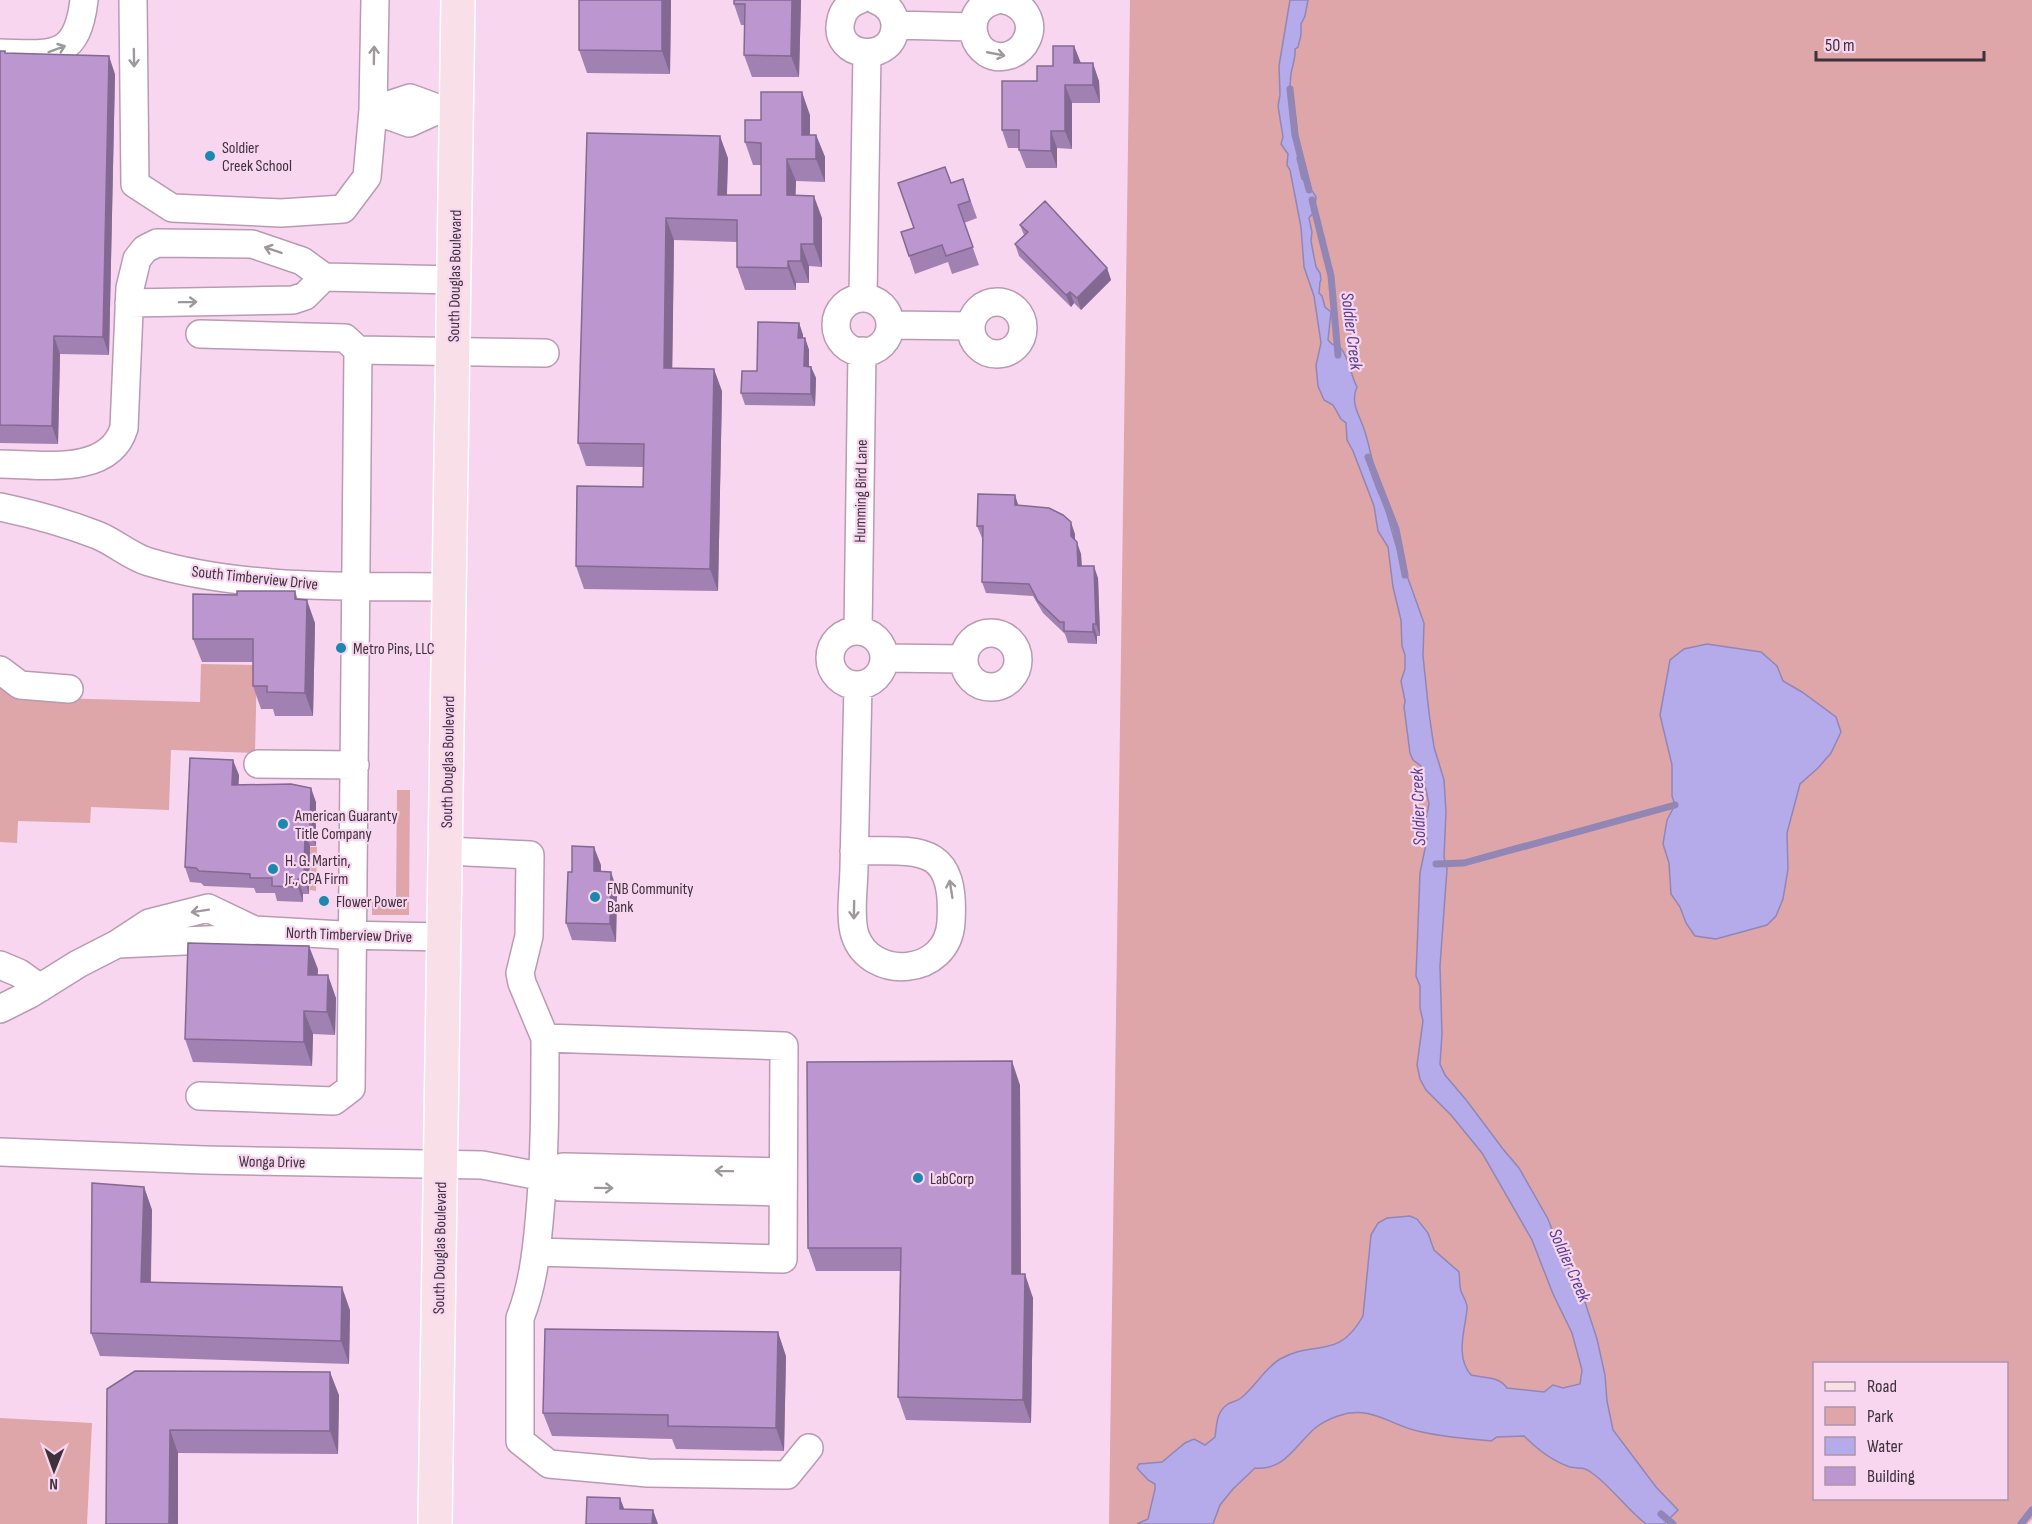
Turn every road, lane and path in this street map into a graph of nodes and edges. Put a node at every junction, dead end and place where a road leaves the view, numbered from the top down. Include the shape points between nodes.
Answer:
1 (84, 0) edge
2 (133, 0) edge
3 (375, 0) edge
4 (458, 0) edge
5 (997, 0) edge
6 (1005, 0) edge
7 (872, 5) edge
8 (973, 27) junction
9 (0, 53) edge
10 (867, 53) junction
11 (448, 109) junction
12 (373, 111) junction
13 (324, 277) junction
14 (454, 280) junction
15 (863, 298) junction
16 (129, 303) junction
17 (890, 325) junction
18 (971, 326) dead end
19 (200, 333) dead end
20 (358, 350) junction
21 (453, 351) junction
22 (862, 351) junction
23 (545, 353) dead end
24 (0, 464) edge
25 (0, 507) edge
26 (356, 586) junction
27 (450, 587) junction
28 (858, 631) junction
29 (884, 658) junction
30 (964, 659) dead end
31 (0, 670) edge
32 (858, 685) junction
33 (69, 689) dead end
34 (258, 764) dead end
35 (355, 765) junction
36 (446, 851) junction
37 (855, 851) junction
38 (354, 936) junction
39 (445, 937) junction
40 (0, 965) edge
41 (40, 988) junction
42 (0, 1009) edge
43 (545, 1038) junction
44 (200, 1096) dead end
45 (0, 1152) edge
46 (440, 1165) junction
47 (547, 1178) junction
48 (783, 1182) junction
49 (536, 1252) junction
50 (809, 1448) dead end
51 (435, 1524) edge

9 -> 1 street via 61,50 72,40 81,22
2 -> 12 street via 135,184 172,208 281,213 343,209 367,177
12 -> 3 street
4 - 11 main road, South Douglas Boulevard
5 - 8 street via 981,8
8 -> 6 street via 976,41 989,53 1004,56 1020,49 1028,37 1028,20 1021,8
7 - 8 street
7 - 10 street via 892,37 886,46
7 - 10 street via 842,16 840,31 849,46
10 - 15 street
11 - 12 street via 409,123
11 - 14 main road, South Douglas Boulevard
13 - 14 street
16 -> 13 street via 293,300 305,296
13 -> 16 street via 302,261 252,244 162,242 145,249 137,259
14 - 21 main road, South Douglas Boulevard
15 - 17 street via 883,306
15 - 22 street via 843,306 836,325 842,342
16 - 24 street via 121,438 104,455 81,465
17 - 18 street
17 - 22 street via 883,343
19 - 20 street via 345,338
20 - 21 street
20 - 26 street
21 - 23 street
21 - 27 main road, South Douglas Boulevard
22 - 28 street, Humming Bird Lane
25 - 26 street, South Timberview Drive via 31,513 98,536 147,562 213,576
26 - 27 street, South Timberview Drive
26 - 35 street
27 - 36 main road, South Douglas Boulevard
28 - 29 street via 877,639
28 - 32 street via 837,640 830,659 841,679
29 - 30 street
29 - 32 street via 878,676
31 - 33 street via 20,685
32 - 37 street
34 - 35 street
35 - 38 street
36 - 39 main road, South Douglas Boulevard
36 - 43 street via 530,855 529,936 520,973
37 -> 37 street via 854,933 860,948 884,964 913,965 939,954 948,942 951,928 952,895 945,869 920,853
38 - 39 street, North Timberview Drive
38 - 41 street, North Timberview Drive via 254,930 208,908 149,923
38 - 44 street via 351,1088 334,1101
39 - 46 main road, South Douglas Boulevard
40 - 41 street
41 - 42 street, North Timberview Drive
43 - 47 street
43 - 48 street via 784,1046
45 - 46 street, Wonga Drive
46 - 47 street, Wonga Drive via 482,1165
46 - 51 main road, South Douglas Boulevard
47 - 48 street via 563,1167
47 - 49 street
48 - 49 street via 783,1259
49 - 50 street via 520,1318 520,1441 549,1464 648,1473 787,1475

